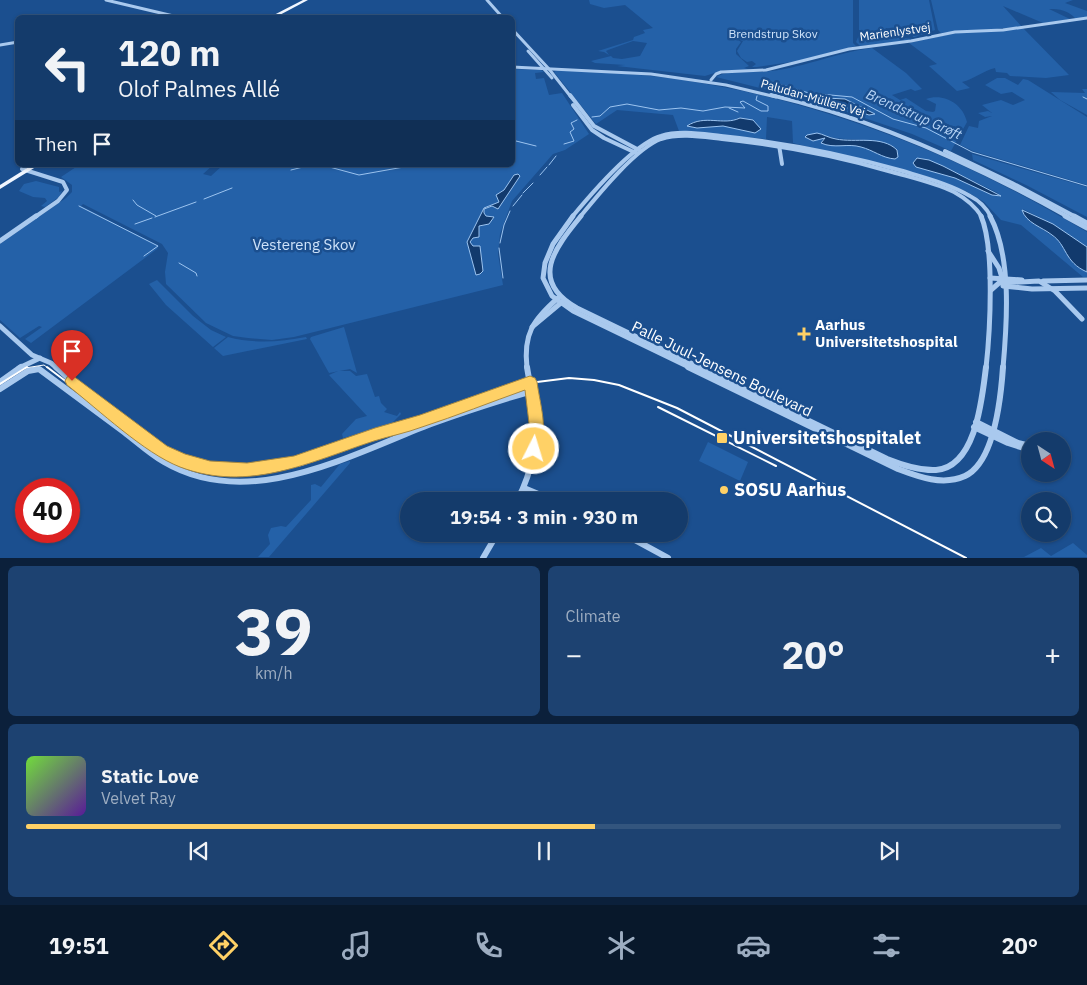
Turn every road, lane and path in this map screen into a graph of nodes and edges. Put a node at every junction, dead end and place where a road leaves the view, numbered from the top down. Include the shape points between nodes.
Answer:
1 (106, 0) edge
2 (301, 0) edge
3 (306, 0) edge
4 (483, 0) edge
5 (487, 0) edge
6 (172, 15) edge
7 (270, 15) edge
8 (276, 15) edge
9 (496, 15) edge
10 (500, 15) edge
11 (1087, 18) edge
12 (515, 32) edge
13 (515, 37) edge
14 (15, 42) edge
15 (0, 45) edge
16 (515, 66) edge
17 (544, 66) junction
18 (711, 80) junction
19 (779, 145) junction
20 (638, 153) junction
21 (782, 164) dead end
22 (26, 168) edge
23 (615, 177) junction
24 (0, 182) edge
25 (0, 187) edge
26 (1087, 223) edge
27 (1087, 228) edge
28 (0, 241) edge
29 (988, 251) junction
30 (990, 278) junction
31 (1087, 281) edge
32 (1006, 283) junction
33 (993, 285) junction
34 (1051, 286) junction
35 (1087, 288) edge
36 (560, 301) junction
37 (1082, 319) dead end
38 (0, 326) edge
39 (532, 327) junction
40 (35, 358) junction
41 (39, 369) junction
42 (0, 382) edge
43 (530, 382) junction
44 (0, 389) edge
45 (532, 391) junction
46 (975, 424) junction
47 (992, 433) junction
48 (1021, 447) edge
49 (524, 488) junction
50 (522, 492) edge
51 (534, 492) edge
52 (493, 542) edge
53 (639, 542) edge
54 (483, 558) edge
55 (668, 558) edge

1 - 6 street
2 - 7 main road
3 - 8 main road
4 - 9 street
5 - 10 street
11 - 18 street, Marienlystvej via 1003,30 955,32 911,42 849,48 769,70 720,72
12 - 17 street
13 - 17 street
14 - 15 street
16 - 17 street, Paludan-Müllers Vej
17 - 18 street, Paludan-Müllers Vej via 626,68
17 - 20 street via 594,126
17 - 27 street, Paludan-Müllers Vej via 681,78 754,91 813,107 929,148 1009,185
18 - 26 street, Paludan-Müllers Vej via 802,100 896,131 990,172
19 - 20 street, Palle Juul-Jensens Boulevard via 675,136 657,141
19 - 20 street, Palle Juul-Jensens Boulevard via 676,133 657,136
19 - 21 street
19 - 29 street, Palle Juul-Jensens Boulevard via 878,168 958,194 981,216
19 - 32 street, Palle Juul-Jensens Boulevard via 806,148 900,171 975,198 996,223
20 - 23 street, Palle Juul-Jensens Boulevard
20 - 23 street via 618,169
20 - 36 street, Palle Juul-Jensens Boulevard via 596,188 550,252 543,266 543,279 548,291
22 - 24 main road
22 - 25 main road
22 - 28 street via 63,182 67,190 58,201
23 - 36 street, Palle Juul-Jensens Boulevard via 590,204 553,257 549,278
29 - 30 street, Palle Juul-Jensens Boulevard
29 - 32 street
30 - 32 street
30 - 33 street, Palle Juul-Jensens Boulevard
31 - 34 street
32 - 33 street
32 - 34 street
32 - 34 street via 1039,281
32 - 47 street, Palle Juul-Jensens Boulevard via 1002,374
33 - 46 street, Palle Juul-Jensens Boulevard via 986,367
34 - 35 street
34 - 37 street
36 - 39 street
36 - 39 street via 546,308 534,320
36 - 46 street, Palle Juul-Jensens Boulevard via 842,438 910,467 939,470 952,465 968,448
36 - 47 street, Palle Juul-Jensens Boulevard via 884,462 921,477 944,480 972,472 984,458
38 - 40 street
39 - 43 street via 525,353
40 - 41 street
40 - 42 street
40 - 43 street via 51,364 162,450 197,465 229,470 294,463
41 - 44 street via 28,371
41 - 45 street via 164,462 190,474 230,481 272,480 310,471 480,407
43 - 45 street
45 - 49 street via 536,439
46 - 47 street
47 - 48 street
49 - 50 street
49 - 51 street
52 - 54 street
53 - 55 street

